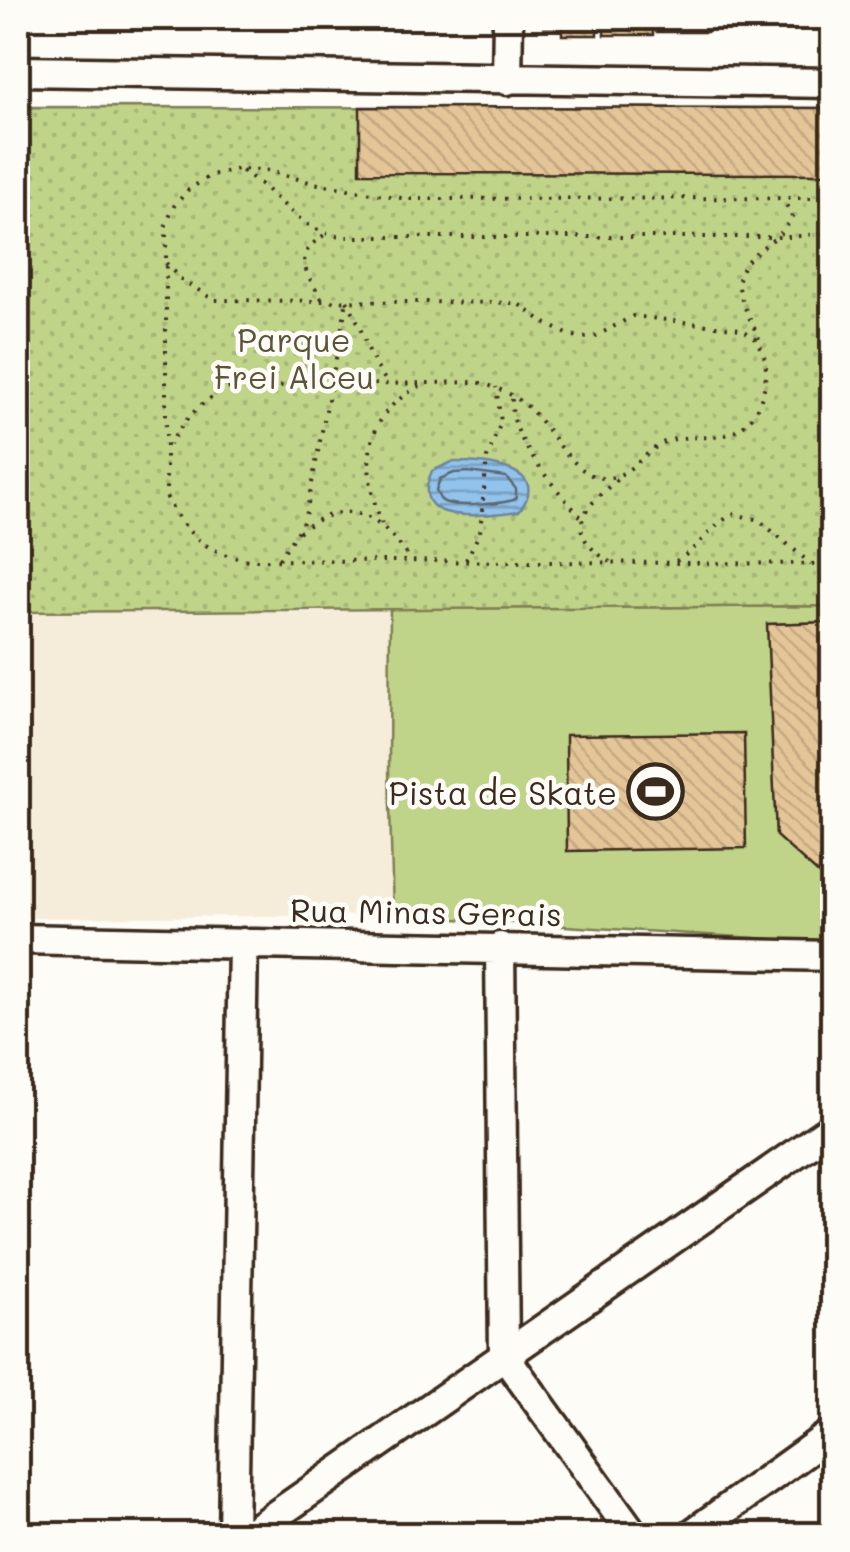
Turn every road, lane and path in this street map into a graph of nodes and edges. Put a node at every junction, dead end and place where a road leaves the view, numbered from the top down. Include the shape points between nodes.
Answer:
1 (508, 18) edge
2 (18, 70) edge
3 (507, 80) junction
4 (832, 83) edge
5 (238, 169) junction
6 (832, 198) edge
7 (783, 200) junction
8 (832, 232) edge
9 (326, 234) junction
10 (776, 238) junction
11 (166, 262) junction
12 (323, 301) junction
13 (348, 301) junction
14 (832, 306) edge
15 (762, 348) junction
16 (832, 358) edge
17 (427, 383) junction
18 (390, 384) junction
19 (330, 386) junction
20 (496, 387) junction
21 (513, 397) junction
22 (166, 449) junction
23 (629, 470) junction
24 (582, 517) junction
25 (382, 524) junction
26 (296, 535) junction
27 (277, 561) junction
28 (412, 562) junction
29 (466, 562) junction
30 (610, 562) junction
31 (672, 563) junction
32 (811, 564) junction
33 (832, 564) edge
34 (18, 939) edge
35 (243, 942) junction
36 (500, 946) junction
37 (832, 956) edge
38 (832, 1128) edge
39 (504, 1355) junction
40 (832, 1433) edge
41 (233, 1534) edge
42 (249, 1534) edge
43 (633, 1534) edge
44 (692, 1534) edge

1 - 3 street
2 - 3 street
3 - 4 street
5 - 7 path via 407,200
5 - 9 path
5 - 11 path via 211,175 174,206 166,225
6 - 7 path
7 - 10 path via 792,216
8 - 10 path
9 - 10 path
9 - 12 path via 304,252
10 - 15 path via 740,270 740,295
11 - 12 path via 214,300
11 - 22 path
12 - 13 path
13 - 15 path via 517,303 570,335 596,336 633,316 741,329
13 - 18 path via 372,361
13 - 19 path
14 - 16 path via 825,326
15 - 23 path via 766,378 751,419 722,436 666,442
17 - 18 path
17 - 20 path
17 - 25 path via 396,401 373,437 368,482
18 - 19 path
19 - 22 path via 233,387 196,407
19 - 26 path
20 - 21 path
20 - 29 path via 501,422 487,458 483,520
21 - 23 path via 593,476
21 - 24 path via 514,421 530,451
22 - 27 path via 166,496 202,546 226,557
23 - 24 path
24 - 30 path via 589,547
25 - 26 path via 370,516 339,514
25 - 28 path
26 - 27 path
27 - 28 path
28 - 29 path
29 - 30 path
30 - 31 path
31 - 32 path
31 - 32 path via 695,549 712,526 747,514
32 - 33 path
34 - 35 street, Rua Minas Gerais
35 - 36 street, Rua Minas Gerais
35 - 41 street
36 - 37 street, Rua Minas Gerais
36 - 39 street
38 - 39 street
39 - 42 street
39 - 43 street
40 - 44 street

